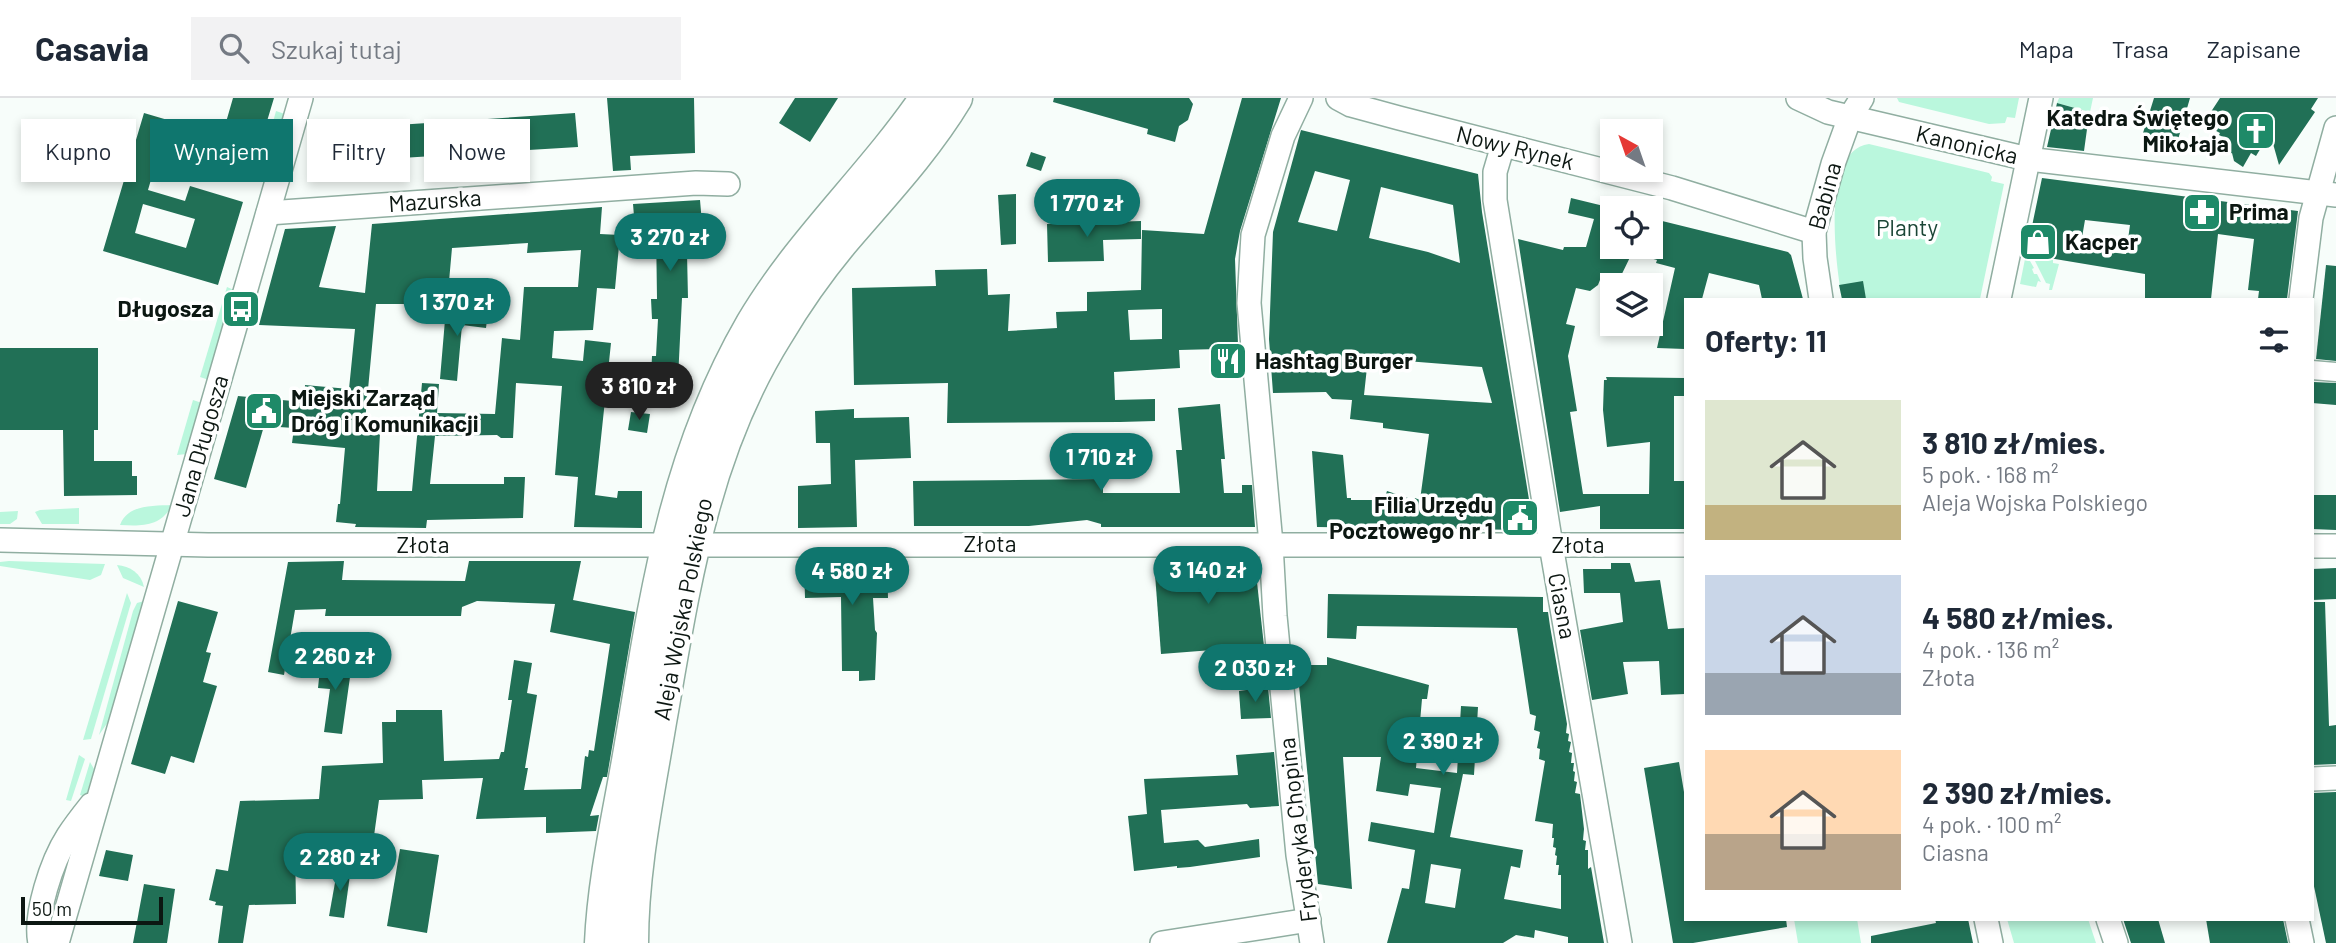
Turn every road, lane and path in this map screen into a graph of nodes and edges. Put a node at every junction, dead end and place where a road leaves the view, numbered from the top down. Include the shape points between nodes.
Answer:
1 (301, 98) edge
2 (926, 98) edge
3 (956, 98) edge
4 (1301, 98) edge
5 (1338, 98) edge
6 (1798, 98) edge
7 (2041, 98) edge
8 (1856, 108) edge
9 (2336, 128) edge
10 (1503, 145) junction
11 (2028, 159) junction
12 (728, 184) dead end
13 (2327, 194) edge
14 (268, 213) junction
15 (1814, 232) junction
16 (1821, 298) edge
17 (1999, 298) edge
18 (2301, 298) edge
19 (2314, 370) edge
20 (2336, 372) edge
21 (0, 540) edge
22 (1271, 544) junction
23 (173, 545) junction
24 (680, 545) junction
25 (1551, 545) junction
26 (1684, 545) edge
27 (2314, 545) edge
28 (2336, 546) edge
29 (2336, 778) edge
30 (2314, 779) edge
31 (100, 794) junction
32 (1986, 921) edge
33 (2109, 921) edge
34 (2297, 921) edge
35 (1311, 932) edge
36 (40, 943) edge
37 (57, 943) edge
38 (601, 943) edge
39 (632, 943) edge
40 (1162, 943) edge
41 (1620, 943) edge
42 (1992, 943) edge
43 (2116, 943) edge
44 (2302, 943) edge

1 - 14 street, Jana Długosza
2 - 24 main road, Aleja Wojska Polskiego via 795,260 752,324 719,387 683,483
3 - 24 main road, Aleja Wojska Polskiego via 911,162 816,275 776,335 743,397
4 - 22 street, Fryderyka Chopina via 1283,136 1258,215 1251,256 1250,332
5 - 10 street, Nowy Rynek
6 - 8 street via 1817,108
7 - 11 street
8 - 11 street, Kanonicka
8 - 15 street, Babina via 1833,164
9 - 13 street
10 - 15 street, Nowy Rynek via 1672,188
10 - 25 street, Ciasna via 1495,172 1495,200
11 - 13 street, Kanonicka
11 - 17 street
12 - 14 street, Mazurska
13 - 18 street via 2311,218
14 - 23 street, Jana Długosza
15 - 16 street, Babina
19 - 20 street
21 - 23 street, Złota
22 - 24 street, Złota
22 - 25 street, Złota
22 - 35 street, Fryderyka Chopina via 1298,855
23 - 24 street, Złota
23 - 31 street, Jana Długosza
24 - 38 main road, Aleja Wojska Polskiego via 610,864
24 - 39 main road, Aleja Wojska Polskiego via 634,895
25 - 26 street, Złota
25 - 41 street, Ciasna
27 - 28 street
29 - 30 street
31 - 36 street, Jana Długosza via 60,851 40,912
31 - 37 street, Jana Długosza
32 - 42 street
33 - 43 street
34 - 44 street
35 - 40 street

